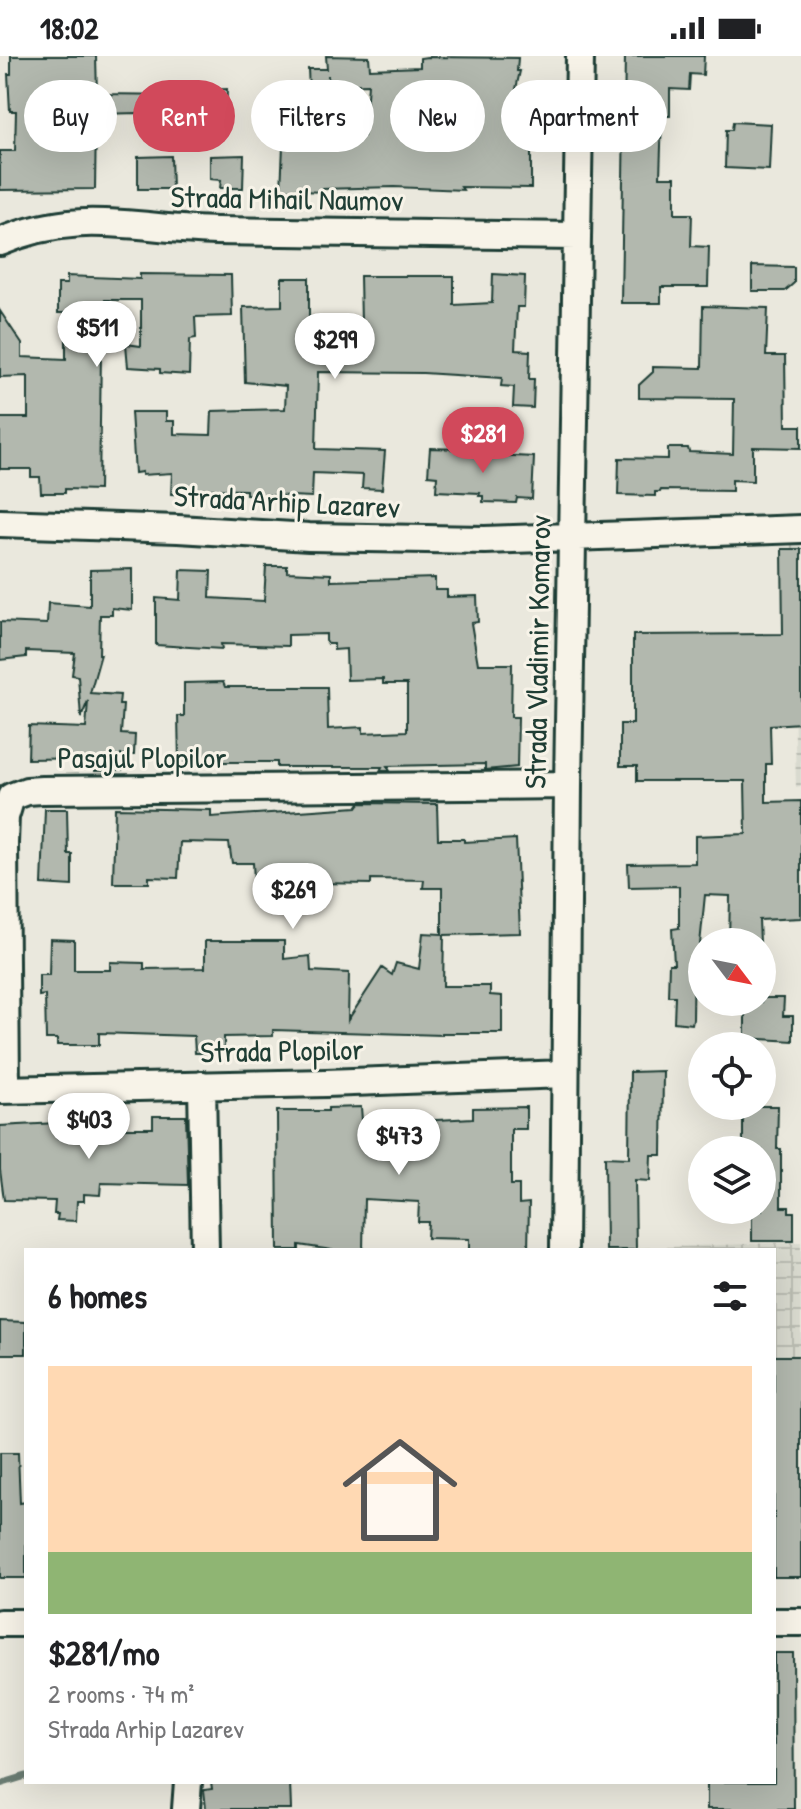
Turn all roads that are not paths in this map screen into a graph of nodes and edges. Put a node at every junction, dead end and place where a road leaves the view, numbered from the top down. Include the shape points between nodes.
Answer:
1 (580, 56) edge
2 (576, 236) junction
3 (0, 242) edge
4 (0, 523) edge
5 (801, 529) edge
6 (571, 538) junction
7 (568, 785) junction
8 (565, 1074) junction
9 (202, 1085) junction
10 (3, 1090) edge
11 (205, 1248) edge
12 (564, 1248) edge
13 (776, 1622) edge
14 (801, 1622) edge
15 (0, 1623) edge
16 (24, 1623) edge
17 (188, 1784) edge
18 (186, 1809) edge

1 - 2 street, Strada Vladimir Komarov
2 - 3 street, Strada Mihail Naumov via 171,230 94,221 39,228
2 - 6 street, Strada Vladimir Komarov
4 - 6 street, Strada Arhip Lazarev via 395,539
5 - 6 street, Strada Arhip Lazarev
6 - 7 street, Strada Vladimir Komarov
7 - 8 street, Strada Vladimir Komarov
7 - 10 street, Pasajul Plopilor via 42,790 11,797 4,843
8 - 9 street, Strada Plopilor
8 - 12 street, Strada Vladimir Komarov
9 - 10 street, Strada Plopilor
9 - 11 street
13 - 14 street
15 - 16 street
17 - 18 street

